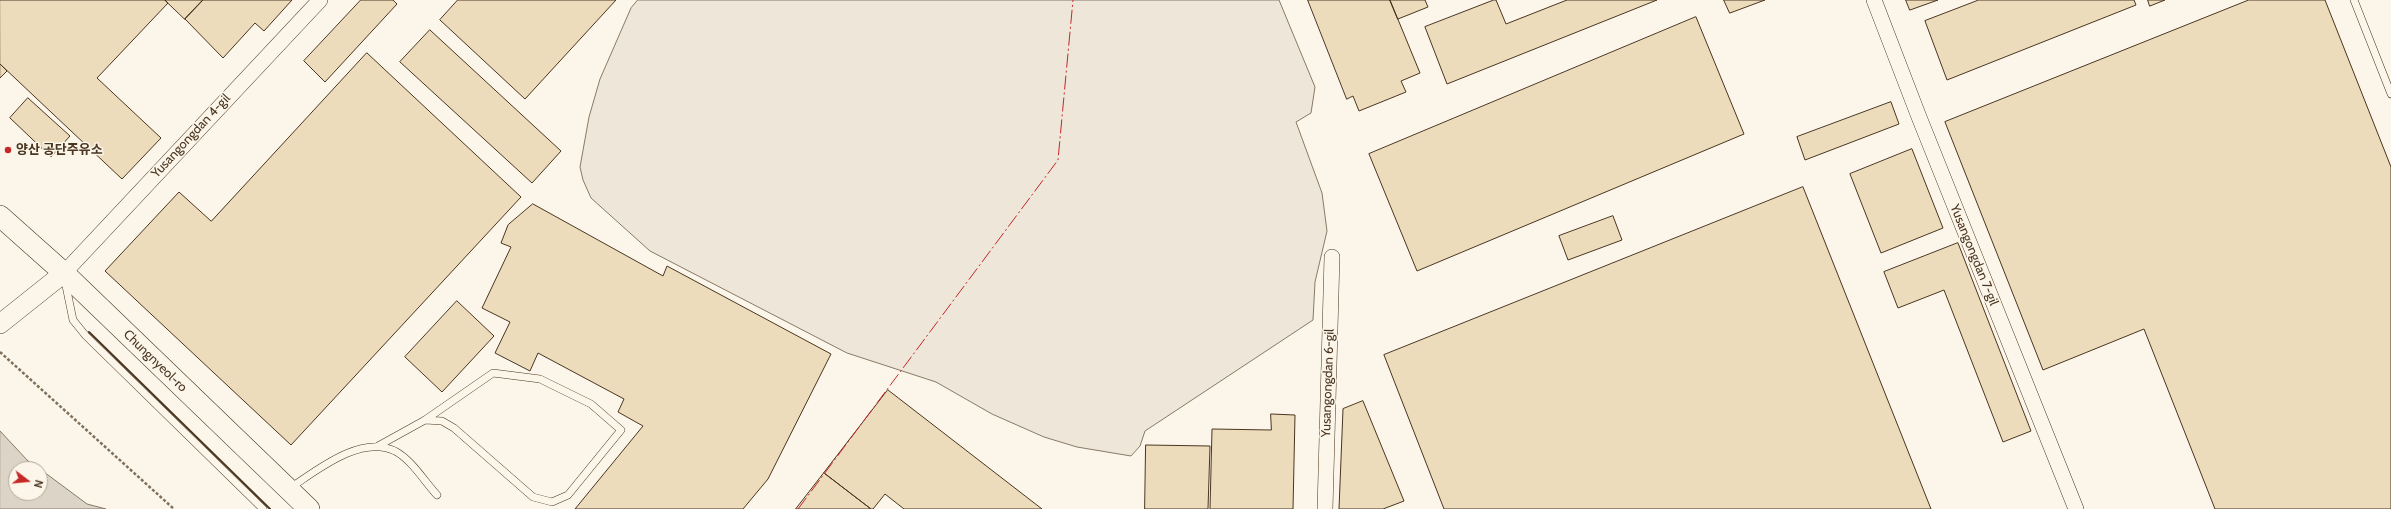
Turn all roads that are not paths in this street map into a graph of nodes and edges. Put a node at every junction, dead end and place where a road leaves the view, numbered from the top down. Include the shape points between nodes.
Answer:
1 (320, 0) edge
2 (1874, 0) edge
3 (2354, 0) edge
4 (2391, 94) edge
5 (0, 216) edge
6 (1332, 257) dead end
7 (64, 273) junction
8 (0, 324) edge
9 (425, 420) junction
10 (378, 446) junction
11 (288, 489) junction
12 (437, 495) dead end
13 (263, 509) edge
14 (309, 509) edge
15 (1325, 509) edge
16 (2076, 509) edge

1 - 7 street, Yusangongdan 4-gil
2 - 16 street, Yusangongdan 7-gil
3 - 4 lane
5 - 7 main road, Chungnyeol-ro
6 - 15 street, Yusangongdan 6-gil
7 - 8 street
7 - 11 main road, Chungnyeol-ro
7 - 13 lane via 73,320 86,336
9 - 9 lane via 493,373 540,379 591,404 621,430 568,494 552,502 534,496 454,428 442,421
9 - 10 lane
10 - 11 lane via 343,453
10 - 12 lane via 394,451 407,460
11 - 14 main road, Chungnyeol-ro

